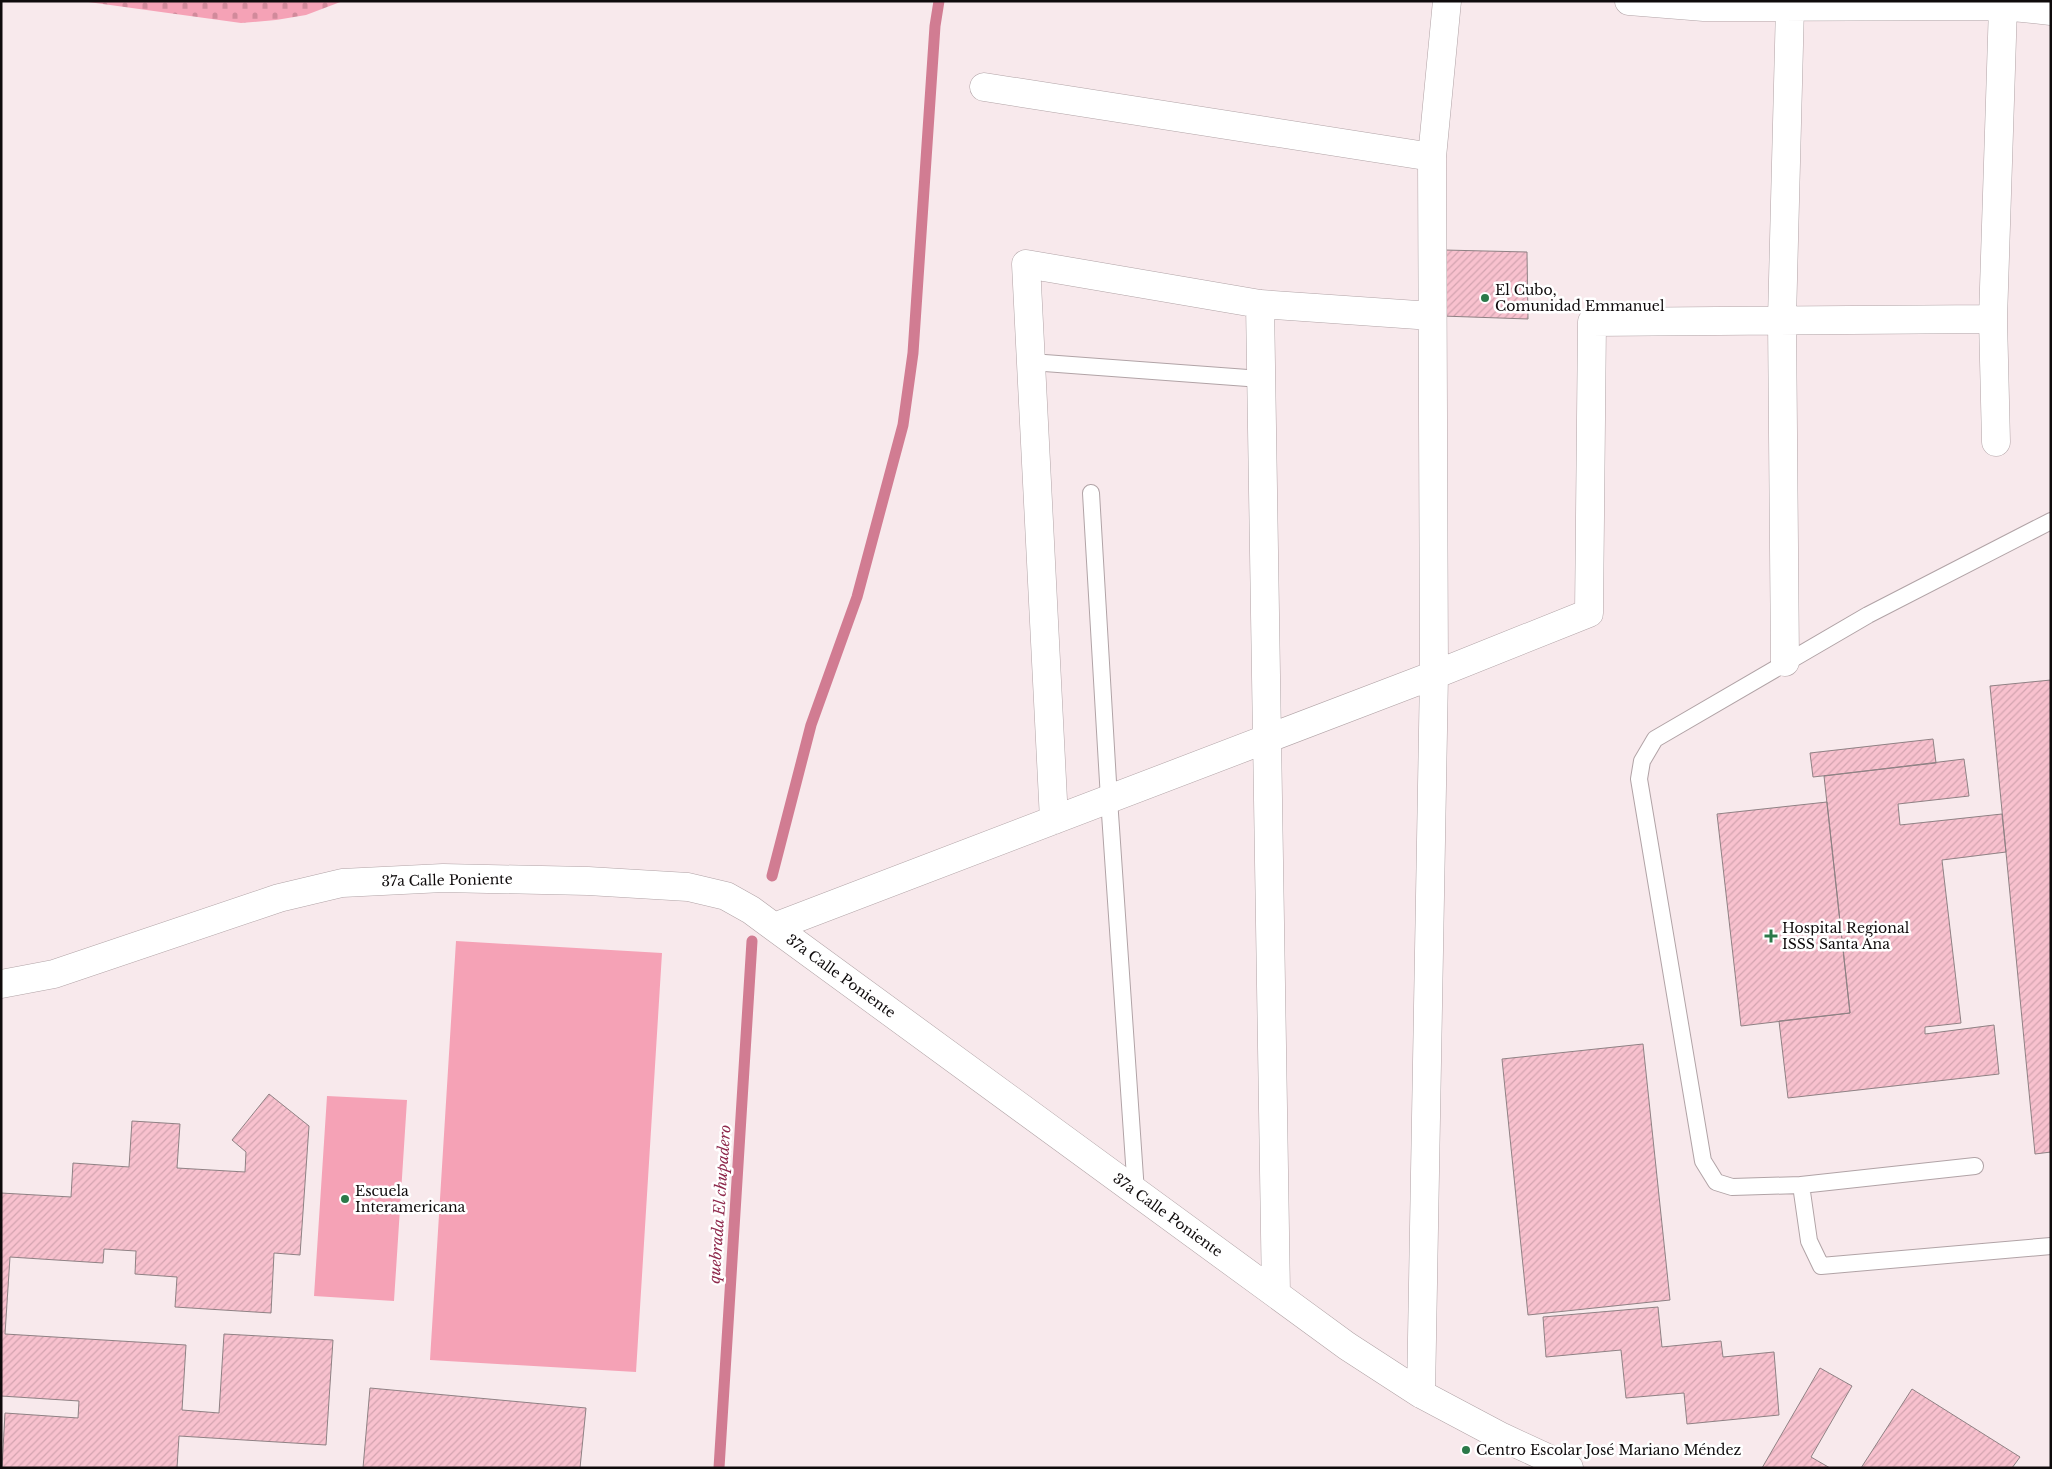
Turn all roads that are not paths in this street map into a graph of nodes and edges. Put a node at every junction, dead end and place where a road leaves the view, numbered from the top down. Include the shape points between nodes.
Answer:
1 (1447, 1) edge
2 (1629, 1) edge
3 (1790, 6) junction
4 (2003, 6) junction
5 (2051, 11) edge
6 (984, 86) dead end
7 (1432, 157) junction
8 (1260, 304) junction
9 (1432, 316) junction
10 (1782, 319) junction
11 (1993, 319) junction
12 (1031, 362) junction
13 (1261, 379) junction
14 (1996, 442) dead end
15 (1091, 492) dead end
16 (2051, 521) edge
17 (1784, 662) junction
18 (1434, 676) junction
19 (1266, 739) junction
20 (1109, 799) junction
21 (1054, 820) junction
22 (774, 927) junction
23 (1, 984) edge
24 (1975, 1166) dead end
25 (1802, 1184) junction
26 (1136, 1192) junction
27 (2051, 1246) edge
28 (1276, 1294) junction
29 (1421, 1394) junction
30 (1569, 1468) edge

1 - 7 street
2 - 3 street via 1704,7
3 - 4 street
3 - 10 street
4 - 5 street
4 - 11 street
6 - 7 street
7 - 9 street
8 - 9 street
8 - 12 street via 1026,264
8 - 13 street
9 - 18 street
10 - 11 street
10 - 17 street
10 - 18 street via 1592,322 1589,614
11 - 14 street
12 - 13 lane
12 - 21 street
13 - 19 street
15 - 20 lane
16 - 17 lane
17 - 25 lane via 1655,740 1642,761 1639,779 1702,1161 1716,1182 1732,1187
18 - 19 street
18 - 29 street
19 - 20 street
19 - 28 street
20 - 21 street
20 - 26 lane
21 - 22 street
22 - 23 street, 37a Calle Poniente via 726,896 688,887 588,880 443,878 342,883 279,898 54,974
22 - 26 street, 37a Calle Poniente
24 - 25 lane
25 - 27 lane via 1809,1241 1821,1266
26 - 28 street, 37a Calle Poniente
28 - 29 street, 37a Calle Poniente via 1346,1346
29 - 30 street, 37a Calle Poniente

